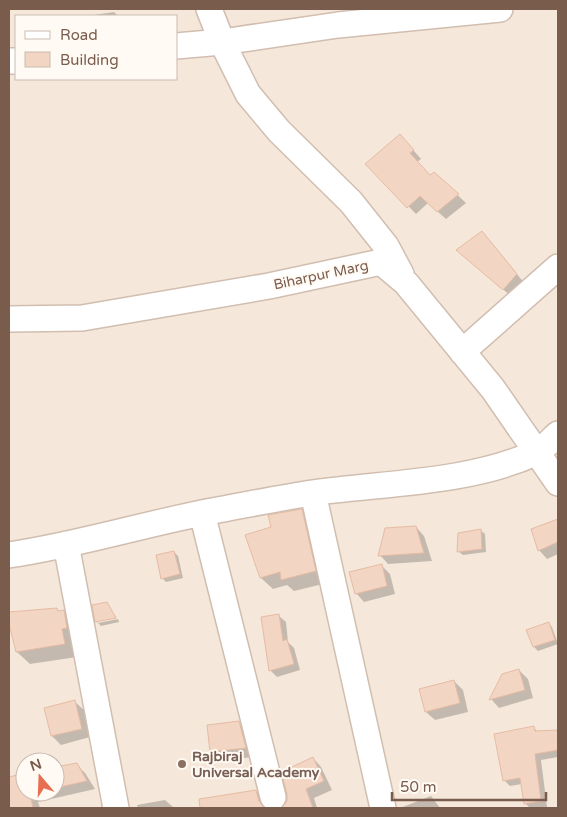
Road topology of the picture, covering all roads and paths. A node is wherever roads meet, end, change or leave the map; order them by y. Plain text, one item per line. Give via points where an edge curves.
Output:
1 (209, 9) edge
2 (500, 9) edge
3 (222, 42) junction
4 (178, 46) edge
5 (558, 267) edge
6 (406, 283) junction
7 (9, 319) edge
8 (462, 352) junction
9 (558, 434) edge
10 (537, 453) junction
11 (558, 483) edge
12 (313, 493) junction
13 (202, 513) junction
14 (66, 544) junction
15 (9, 555) edge
16 (273, 797) dead end
17 (116, 808) edge
18 (384, 808) edge

1 - 3 street
2 - 3 street via 338,25
3 - 4 street
3 - 6 street via 248,94 279,131 350,202 386,246
5 - 8 street
6 - 7 street, Biharpur Marg via 381,262 269,286 82,318
6 - 8 street, Biharpur Marg
8 - 10 street, Biharpur Marg via 493,389
9 - 10 street
10 - 11 street, Biharpur Marg
10 - 12 street via 500,466 425,481
12 - 13 street
12 - 18 street
13 - 14 street
13 - 16 street
14 - 15 street
14 - 17 street

